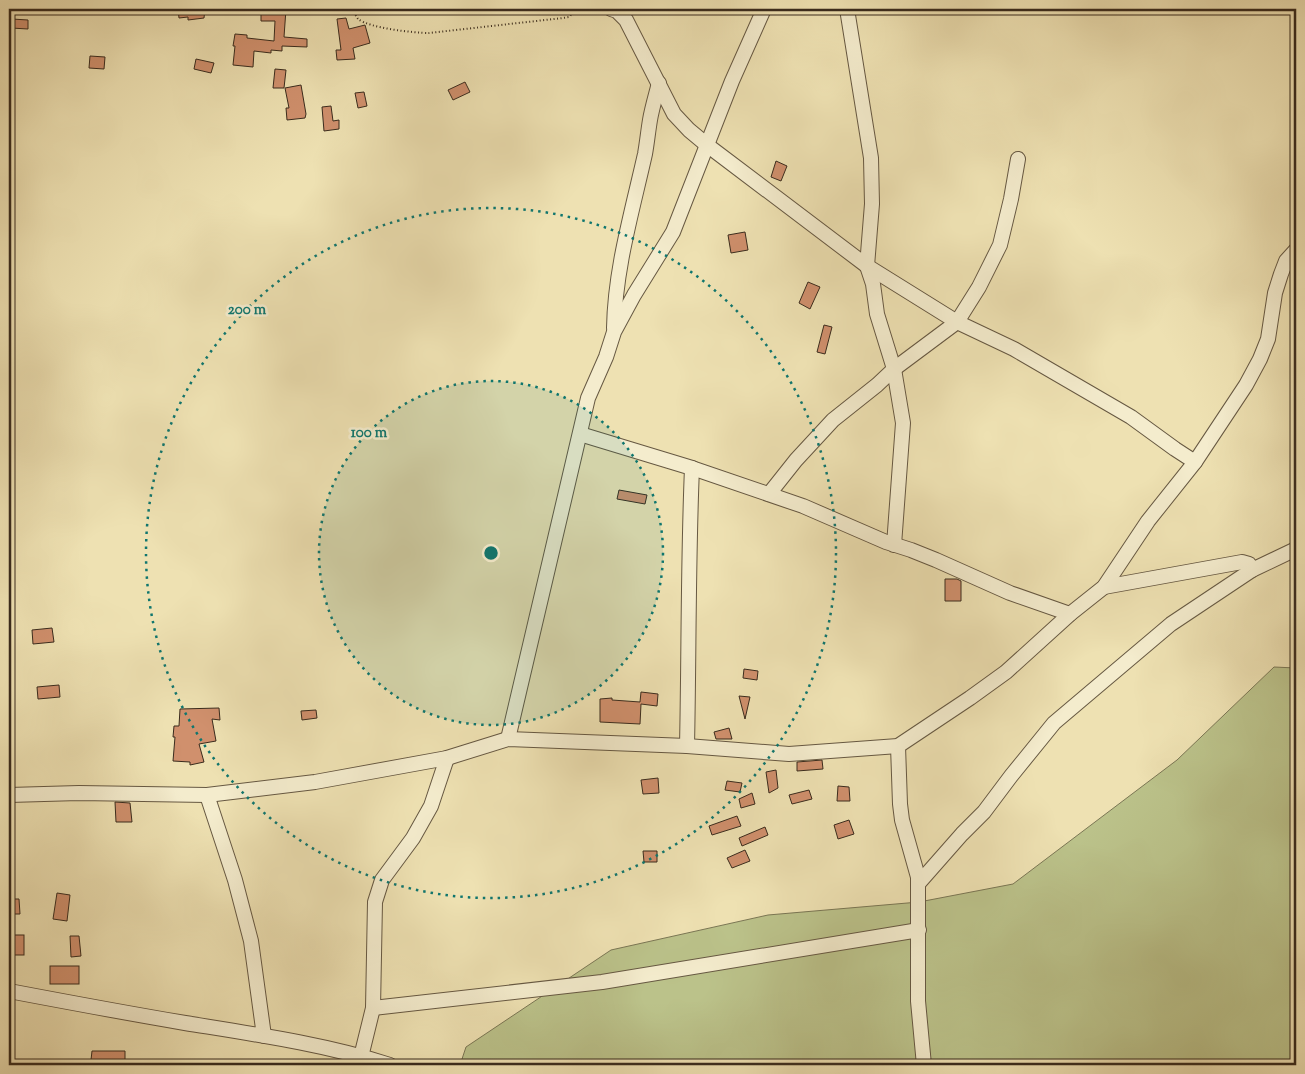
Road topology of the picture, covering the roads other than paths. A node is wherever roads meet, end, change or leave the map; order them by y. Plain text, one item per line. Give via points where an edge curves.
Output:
1 (611, 9) edge
2 (764, 9) edge
3 (847, 9) edge
4 (659, 83) junction
5 (707, 145) junction
6 (1018, 159) dead end
7 (1296, 250) edge
8 (867, 266) junction
9 (956, 322) junction
10 (614, 332) junction
11 (894, 369) junction
12 (580, 434) junction
13 (1195, 462) junction
14 (692, 468) junction
15 (770, 494) junction
16 (894, 545) junction
17 (1296, 549) edge
18 (1252, 570) junction
19 (1104, 587) junction
20 (1070, 614) junction
21 (508, 739) junction
22 (687, 746) junction
23 (898, 746) junction
24 (446, 758) junction
25 (9, 795) edge
26 (207, 795) junction
27 (918, 884) junction
28 (919, 930) junction
29 (9, 990) edge
30 (373, 1008) junction
31 (264, 1036) junction
32 (360, 1061) edge
33 (390, 1065) edge
34 (924, 1065) edge

1 - 4 street via 626,20
2 - 5 street
3 - 8 street via 872,158
4 - 5 street via 674,114
4 - 10 street via 621,263
5 - 8 street
5 - 10 street via 674,232
6 - 9 street via 1000,245 979,287
7 - 13 street via 1286,261 1281,274 1268,338 1260,359
8 - 9 street
8 - 11 street
9 - 11 street
9 - 13 street via 1014,348 1131,417
10 - 12 street via 588,398
11 - 15 street via 832,420
11 - 16 street via 904,435
12 - 14 street
12 - 21 street
13 - 19 street via 1148,521
14 - 15 street
14 - 22 street
15 - 16 street
16 - 20 street
17 - 18 street
18 - 19 street via 1249,564 1242,562
18 - 27 street via 1171,624 1054,723 984,812
19 - 20 street
20 - 23 street via 1006,672
21 - 22 street
21 - 24 street
22 - 23 street via 790,754
23 - 27 street via 902,820
24 - 26 street via 315,782
24 - 30 street via 431,806 413,838 382,880 376,902
25 - 26 street
26 - 31 street via 251,941
27 - 28 street
28 - 30 street via 602,982
28 - 34 street via 918,1000
29 - 31 street
30 - 32 street
31 - 32 street
32 - 33 street

